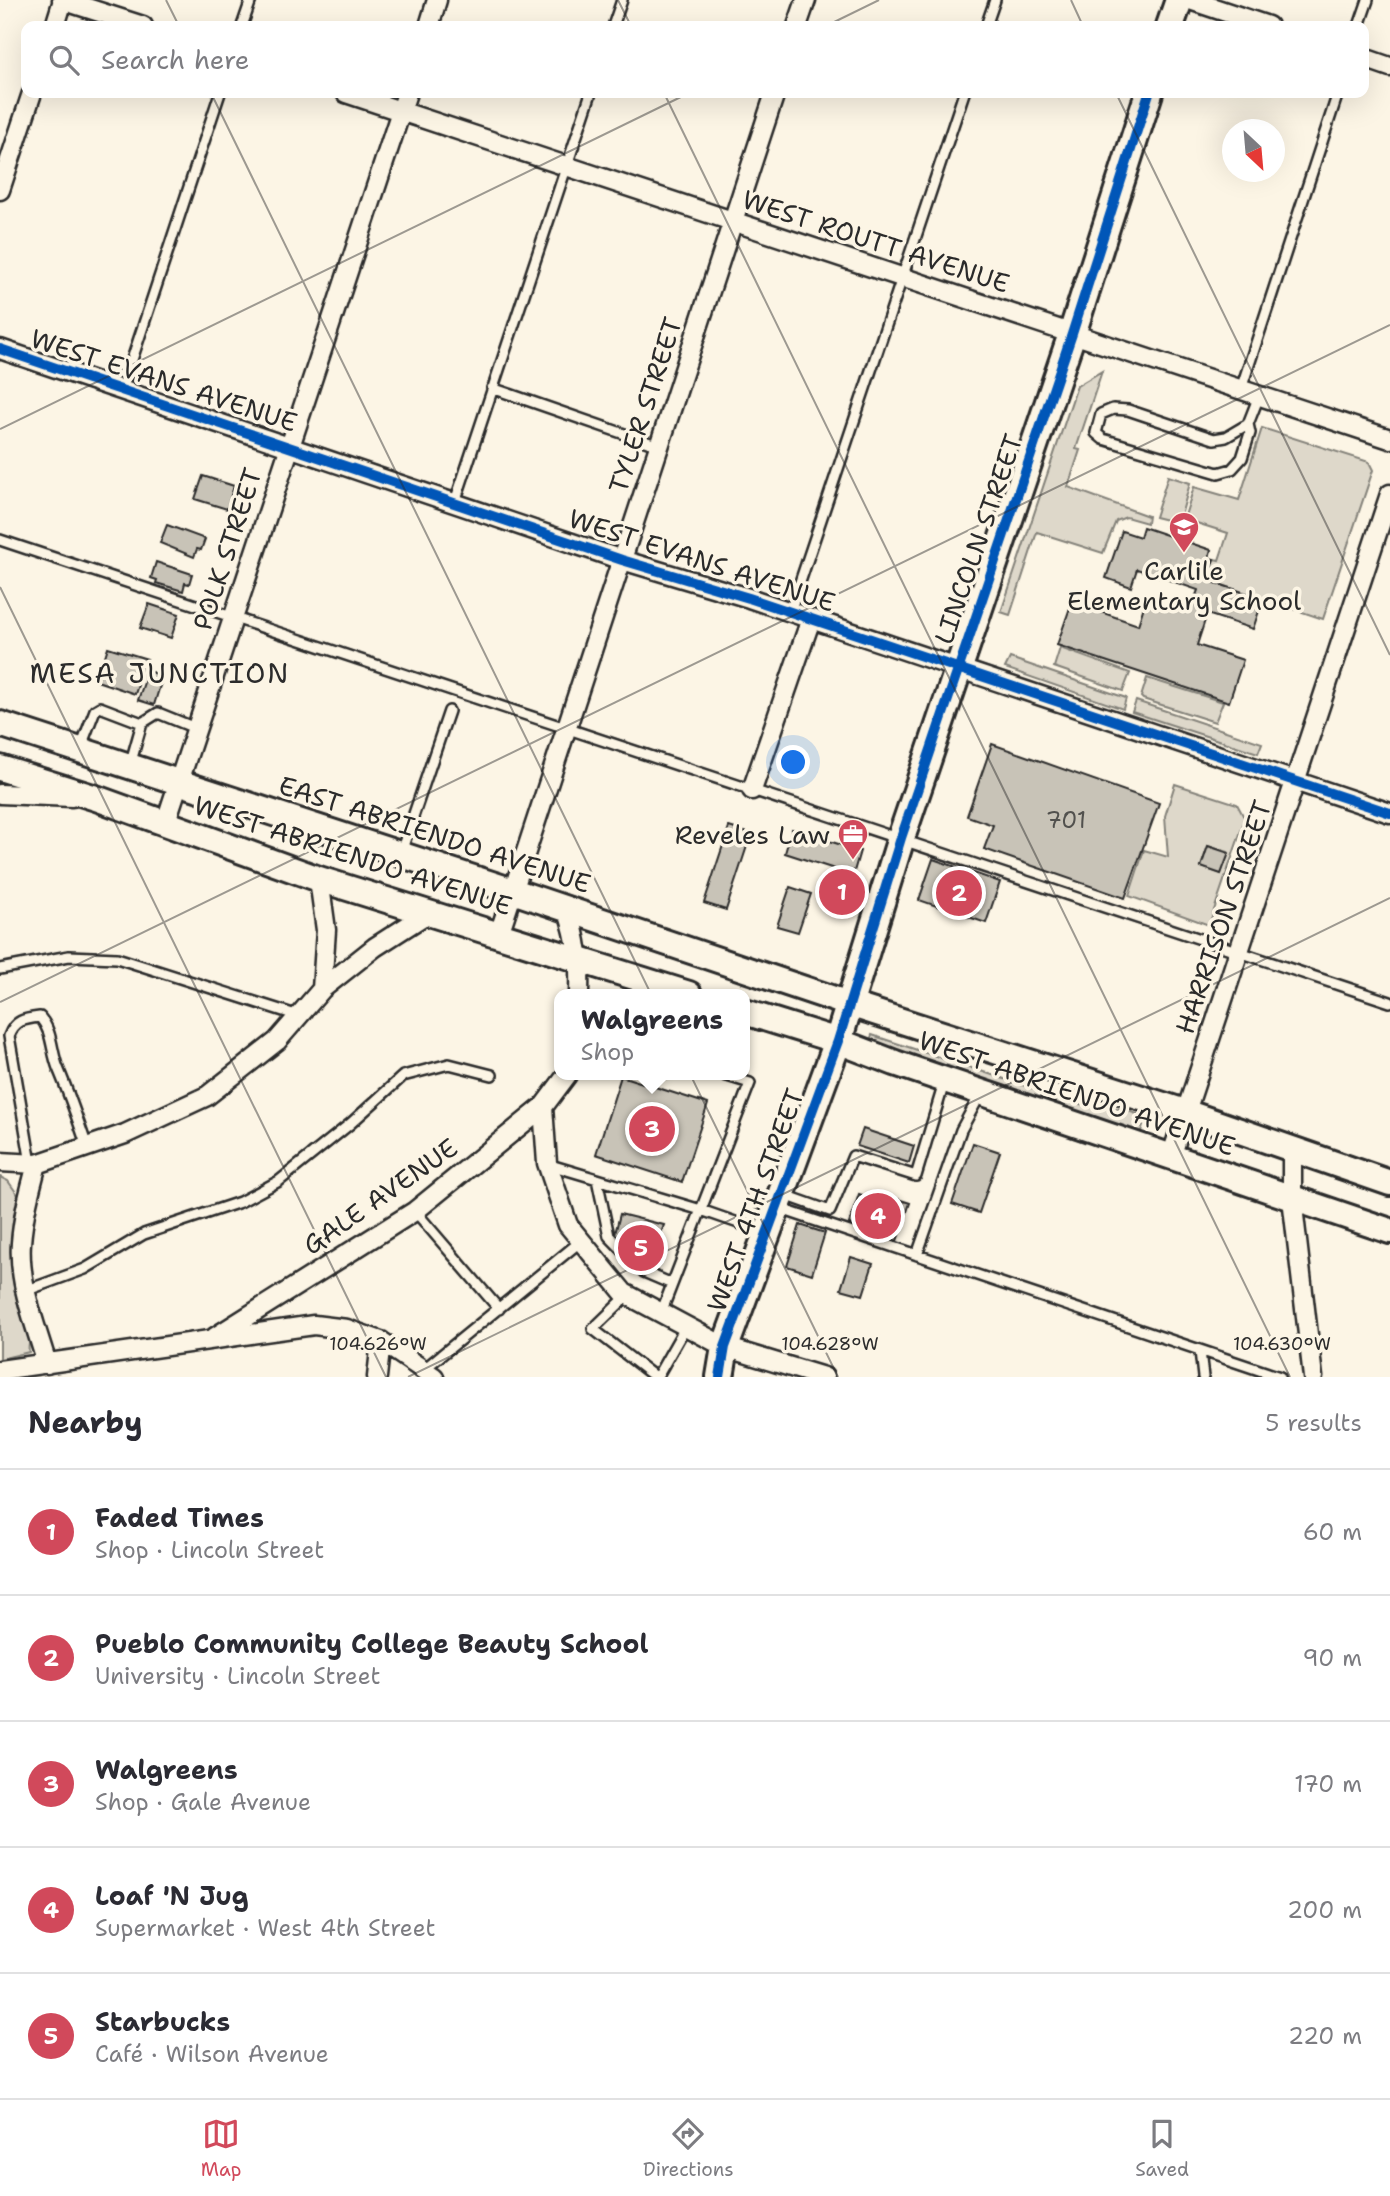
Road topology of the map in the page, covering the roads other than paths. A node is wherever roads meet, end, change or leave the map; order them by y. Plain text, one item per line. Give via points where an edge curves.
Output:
1 (63, 0) edge
2 (251, 0) edge
3 (438, 0) edge
4 (622, 0) edge
5 (806, 0) edge
6 (995, 0) edge
7 (1179, 0) edge
8 (1190, 0) edge
9 (1368, 0) edge
10 (57, 21) edge
11 (128, 21) edge
12 (244, 21) edge
13 (431, 21) edge
14 (615, 21) edge
15 (799, 21) edge
16 (988, 21) edge
17 (1172, 21) edge
18 (1253, 21) edge
19 (1361, 21) edge
20 (1369, 60) edge
21 (1390, 67) edge
22 (30, 98) edge
23 (218, 98) edge
24 (361, 98) edge
25 (405, 98) edge
26 (589, 98) edge
27 (773, 98) edge
28 (962, 98) edge
29 (1147, 98) edge
30 (1336, 98) edge
31 (401, 111) junction
32 (566, 166) junction
33 (0, 190) edge
34 (733, 221) junction
35 (903, 278) junction
36 (1072, 334) junction
37 (0, 349) edge
38 (492, 388) junction
39 (1241, 389) junction
40 (122, 390) junction
41 (1259, 396) junction
42 (1248, 424) junction
43 (1390, 439) edge
44 (289, 446) junction
45 (659, 446) junction
46 (1390, 494) edge
47 (455, 502) junction
48 (0, 540) edge
49 (622, 560) junction
50 (790, 612) junction
51 (232, 617) junction
52 (811, 619) junction
53 (959, 668) junction
54 (449, 711) dead end
55 (142, 723) junction
56 (0, 724) edge
57 (195, 728) junction
58 (567, 728) junction
59 (80, 749) junction
60 (130, 765) junction
61 (0, 768) edge
62 (178, 780) junction
63 (1296, 782) junction
64 (752, 790) junction
65 (0, 794) edge
66 (96, 798) junction
67 (1390, 813) edge
68 (165, 824) junction
69 (901, 838) junction
70 (400, 855) junction
71 (319, 879) junction
72 (513, 891) junction
73 (567, 909) junction
74 (428, 913) junction
75 (499, 934) junction
76 (1238, 951) junction
77 (580, 960) junction
78 (0, 970) edge
79 (322, 989) junction
80 (579, 989) edge
81 (673, 989) edge
82 (1390, 1002) edge
83 (849, 1004) junction
84 (750, 1014) edge
85 (299, 1016) junction
86 (838, 1041) junction
87 (492, 1075) dead end
88 (563, 1080) edge
89 (740, 1080) edge
90 (946, 1080) junction
91 (982, 1092) junction
92 (543, 1107) junction
93 (1185, 1112) junction
94 (87, 1147) junction
95 (1292, 1149) junction
96 (1171, 1157) junction
97 (0, 1162) edge
98 (547, 1163) junction
99 (34, 1164) junction
100 (597, 1179) junction
101 (1390, 1183) edge
102 (1292, 1198) junction
103 (778, 1200) junction
104 (701, 1210) junction
105 (415, 1211) junction
106 (1390, 1231) edge
107 (766, 1233) junction
108 (582, 1241) junction
109 (917, 1255) junction
110 (672, 1284) junction
111 (25, 1291) junction
112 (628, 1295) junction
113 (499, 1309) junction
114 (661, 1313) junction
115 (687, 1326) junction
116 (208, 1341) junction
117 (381, 1341) junction
118 (725, 1347) junction
119 (1200, 1352) junction
120 (47, 1364) junction
121 (0, 1370) edge
122 (780, 1371) edge
123 (428, 1373) edge
124 (377, 1377) edge
125 (656, 1377) edge
126 (720, 1377) edge
127 (824, 1377) edge
128 (1203, 1377) edge
129 (1280, 1377) edge
130 (1313, 1377) edge

1 - 10 street
1 - 11 street
2 - 12 lane
3 - 13 street
4 - 14 lane
5 - 15 street
6 - 16 lane
7 - 17 main road
8 - 18 street
9 - 19 lane
20 - 21 street
22 - 33 street
23 - 40 lane
24 - 31 street, WEST ROUTT AVENUE
25 - 31 street, POLK STREET
26 - 32 lane
27 - 34 street, TYLER STREET
28 - 35 lane
29 - 36 main road, LINCOLN STREET
30 - 39 lane
31 - 32 street, WEST ROUTT AVENUE
31 - 44 street, POLK STREET
32 - 34 street, WEST ROUTT AVENUE
32 - 38 lane
34 - 35 street, WEST ROUTT AVENUE
34 - 45 street, TYLER STREET
35 - 36 street, WEST ROUTT AVENUE
35 - 50 lane
36 - 39 street, WEST ROUTT AVENUE
36 - 53 main road, LINCOLN STREET
37 - 40 street, WEST EVANS AVENUE
38 - 45 lane
38 - 47 lane
39 - 41 street, WEST ROUTT AVENUE
40 - 44 street, WEST EVANS AVENUE
41 - 42 lane
41 - 43 street, WEST ROUTT AVENUE
42 - 42 lane via 1214,439 1113,409 1101,414 1096,433 1217,473 1232,469 1242,458 1250,433
44 - 47 street, WEST EVANS AVENUE
44 - 51 street, POLK STREET
45 - 49 street, TYLER STREET
46 - 63 street, HARRISON STREET
47 - 49 street, WEST EVANS AVENUE
48 - 51 lane
49 - 50 street, WEST EVANS AVENUE
49 - 58 street, TYLER STREET
50 - 52 street, WEST EVANS AVENUE
51 - 57 street, POLK STREET
51 - 58 lane
52 - 53 street, WEST EVANS AVENUE
52 - 64 street
53 - 63 street, WEST EVANS AVENUE
53 - 69 main road, LINCOLN STREET
54 - 70 lane
55 - 57 lane via 158,713
55 - 59 lane via 100,707 94,710
55 - 60 lane
56 - 59 main road, EAST ABRIENDO AVENUE
57 - 62 street, POLK STREET
58 - 64 lane
58 - 72 street, TYLER STREET
59 - 60 main road, EAST ABRIENDO AVENUE
60 - 62 main road, EAST ABRIENDO AVENUE
61 - 66 main road, WEST ABRIENDO AVENUE
62 - 68 street, POLK STREET
62 - 70 main road, EAST ABRIENDO AVENUE
63 - 67 street, WEST EVANS AVENUE
63 - 76 street, HARRISON STREET
64 - 69 lane
65 - 66 street
66 - 68 main road, WEST ABRIENDO AVENUE
68 - 71 main road, WEST ABRIENDO AVENUE
69 - 76 lane
69 - 83 main road, LINCOLN STREET
70 - 72 main road, EAST ABRIENDO AVENUE
71 - 74 main road, WEST ABRIENDO AVENUE
71 - 79 street via 326,929
72 - 73 main road, EAST ABRIENDO AVENUE
72 - 75 street, TYLER STREET
73 - 77 street
73 - 83 main road, EAST ABRIENDO AVENUE
74 - 75 main road, WEST ABRIENDO AVENUE
74 - 79 street
75 - 77 main road, WEST ABRIENDO AVENUE
76 - 82 lane
76 - 93 street, HARRISON STREET
77 - 80 street
77 - 81 main road, WEST ABRIENDO AVENUE
78 - 85 lane via 69,956 117,958
79 - 85 street
83 - 86 main road, LINCOLN STREET
83 - 93 main road, WEST ABRIENDO AVENUE
84 - 86 main road, WEST ABRIENDO AVENUE
85 - 94 street via 277,1041 207,1096
86 - 90 main road, WEST ABRIENDO AVENUE
86 - 103 main road, WEST 4TH STREET
87 - 111 lane via 449,1064 403,1076 279,1181 240,1202 144,1234 85,1269
88 - 92 street, GALE AVENUE
89 - 104 lane via 750,1083
90 - 91 main road, WEST ABRIENDO AVENUE
90 - 103 lane via 916,1176 853,1156 830,1210
91 - 96 main road, WEST ABRIENDO AVENUE
91 - 109 lane via 961,1130
92 - 98 street
92 - 105 street, GALE AVENUE
93 - 95 main road, WEST ABRIENDO AVENUE
93 - 96 street, HARRISON STREET
94 - 99 street
94 - 99 lane via 47,1026 40,1017 20,1020 9,1037
95 - 101 main road, WEST ABRIENDO AVENUE
95 - 102 street
96 - 102 main road, WEST ABRIENDO AVENUE
97 - 99 street
98 - 100 lane
98 - 108 street via 568,1225
99 - 111 street via 20,1245
100 - 104 lane
100 - 110 lane via 609,1236 644,1272
102 - 106 main road, WEST ABRIENDO AVENUE
102 - 130 street
103 - 107 main road, WEST 4TH STREET
103 - 109 lane
104 - 107 lane
104 - 110 lane
105 - 113 lane
105 - 116 street, GALE AVENUE
107 - 118 main road, WEST 4TH STREET
108 - 112 street
108 - 113 lane
109 - 119 lane
110 - 114 lane
111 - 120 street
112 - 114 street
112 - 125 lane via 593,1329
113 - 123 lane
114 - 115 street
115 - 118 street
115 - 125 lane
116 - 117 street via 314,1325 347,1329
116 - 120 street
117 - 123 street
117 - 124 street
118 - 122 street
118 - 126 main road, WEST 4TH STREET
119 - 128 lane
119 - 129 lane
120 - 121 street
122 - 127 street

